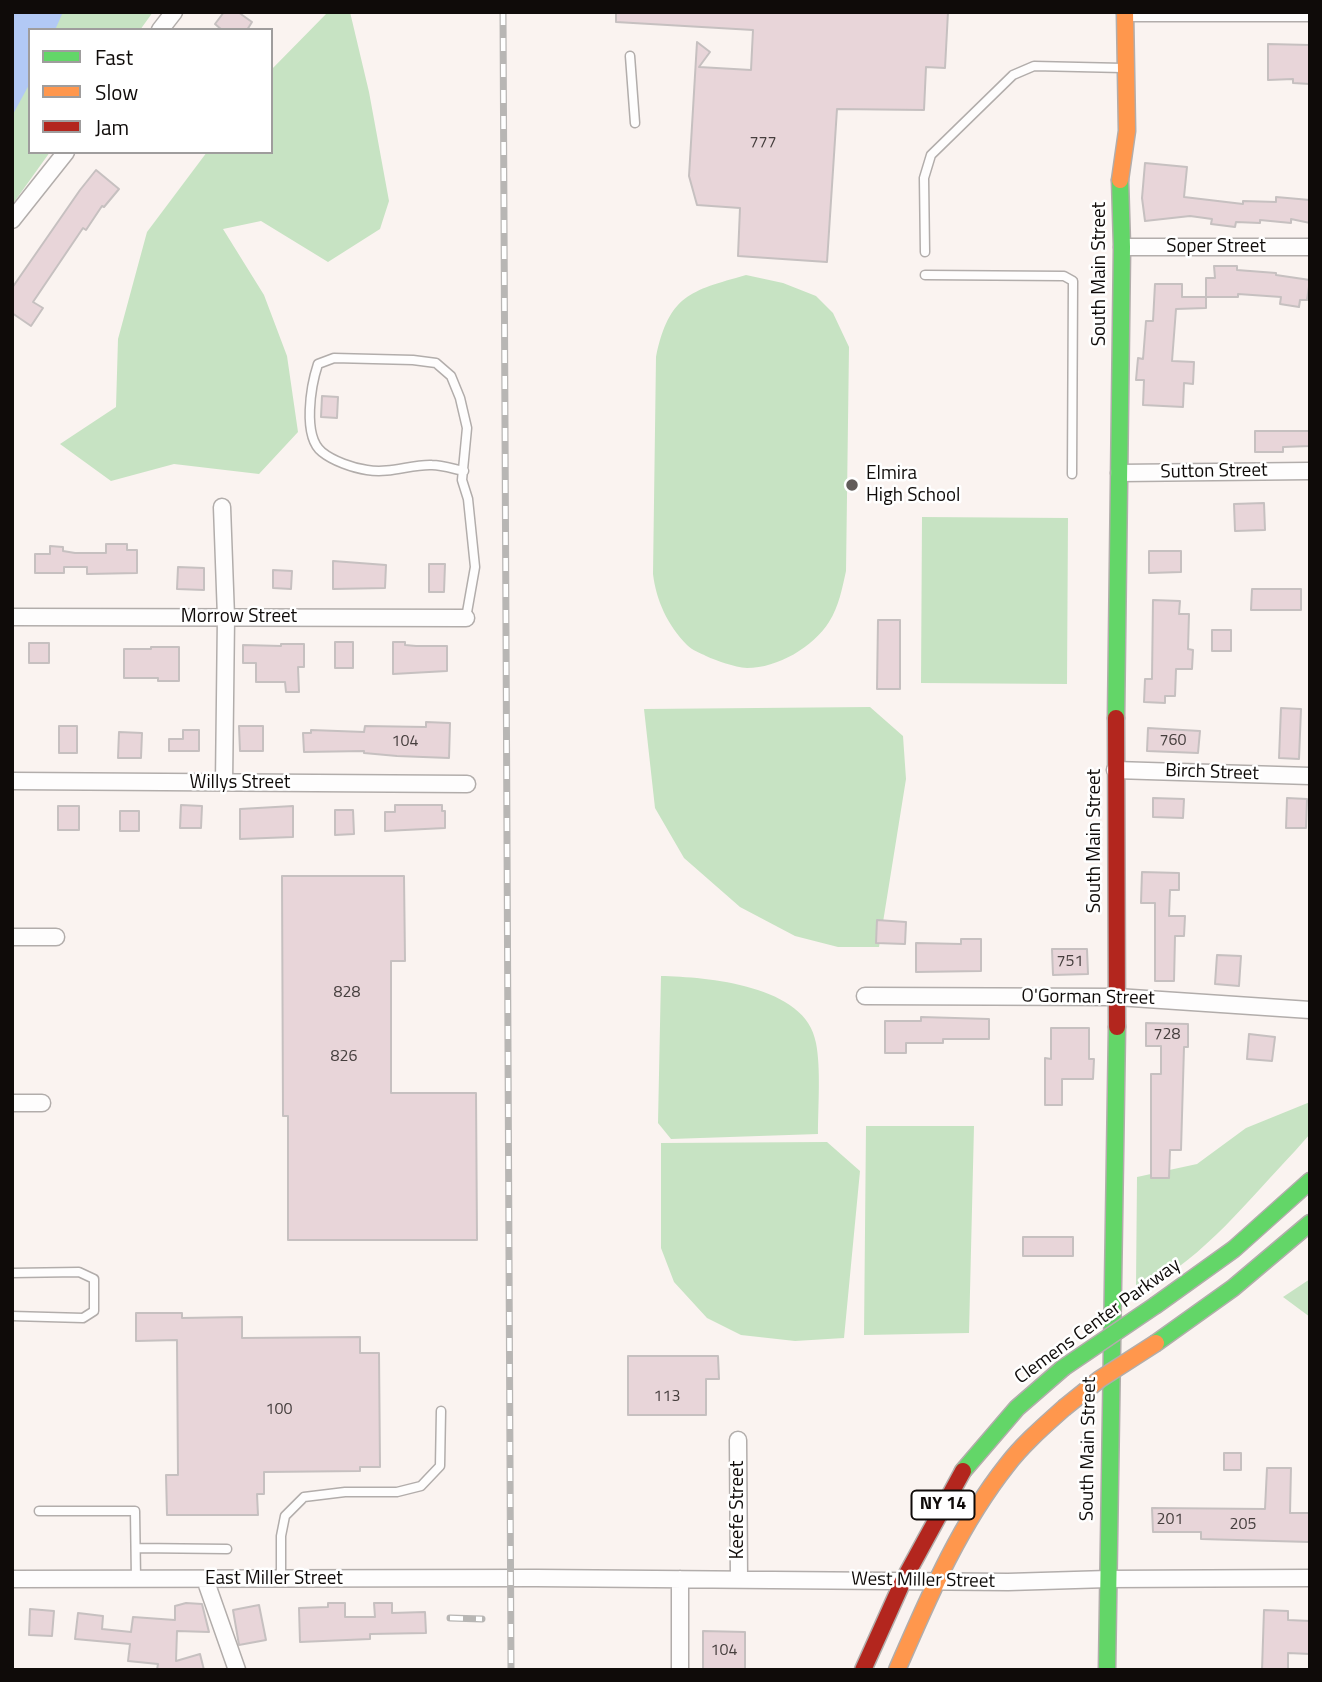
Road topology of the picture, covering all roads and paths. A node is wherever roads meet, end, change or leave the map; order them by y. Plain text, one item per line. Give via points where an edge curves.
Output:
1 (174, 12) edge
2 (1125, 13) edge
3 (1310, 13) edge
4 (162, 28) edge
5 (630, 56) dead end
6 (1126, 68) junction
7 (635, 124) dead end
8 (64, 154) edge
9 (12, 220) edge
10 (1122, 247) junction
11 (1310, 247) edge
12 (925, 251) dead end
13 (925, 275) dead end
14 (464, 471) junction
15 (1310, 471) edge
16 (1119, 473) junction
17 (1072, 474) dead end
18 (222, 508) dead end
19 (12, 617) edge
20 (226, 617) junction
21 (466, 618) joint
22 (1115, 770) junction
23 (1310, 776) edge
24 (12, 781) edge
25 (224, 783) junction
26 (467, 784) dead end
27 (12, 937) edge
28 (56, 937) dead end
29 (865, 996) dead end
30 (1116, 997) junction
31 (1310, 1010) edge
32 (12, 1103) edge
33 (42, 1103) dead end
34 (1310, 1181) edge
35 (1310, 1223) edge
36 (12, 1273) edge
37 (12, 1316) edge
38 (441, 1411) dead end
39 (738, 1440) dead end
40 (39, 1511) dead end
41 (135, 1548) junction
42 (227, 1549) dead end
43 (536, 1578) joint
44 (1310, 1578) edge
45 (12, 1579) edge
46 (136, 1579) junction
47 (205, 1579) junction
48 (281, 1579) junction
49 (680, 1579) junction
50 (739, 1579) junction
51 (1108, 1579) junction
52 (903, 1581) junction
53 (936, 1581) junction
54 (237, 1670) edge
55 (680, 1670) edge
56 (863, 1670) edge
57 (897, 1670) edge
58 (1107, 1670) edge

1 - 4 street
2 - 3 street
2 - 6 street, South Main Street
5 - 7 lane
6 - 10 street, South Main Street via 1127,131 1120,170
6 - 12 lane via 1034,66 1013,75 932,155 924,178
8 - 9 street
10 - 11 street, Soper Street
10 - 16 street, South Main Street
13 - 17 lane via 1064,275 1073,281
14 - 14 lane via 432,465 400,471 367,470 320,450 309,424 318,363 334,358 436,363 451,376 460,398 467,428
14 - 21 lane via 475,567
15 - 16 street, Sutton Street
16 - 22 street, South Main Street
18 - 20 street
19 - 20 street, Morrow Street
20 - 21 street, Morrow Street
20 - 25 street
22 - 23 street, Birch Street
22 - 30 street, South Main Street
24 - 25 street, Willys Street
25 - 26 street, Willys Street
27 - 28 street
29 - 30 street, O'Gorman Street
30 - 31 street, O'Gorman Street
30 - 51 street, South Main Street
32 - 33 street
34 - 52 street, Clemens Center Parkway / NY 14, bridge via 1234,1249 1063,1368 1017,1408 981,1447 949,1494
35 - 53 street, NY 14, bridge via 1233,1288 1100,1379 1018,1452 992,1484
36 - 37 lane via 79,1272 94,1279 94,1311 83,1318
38 - 48 lane via 440,1466 421,1486 397,1492 304,1497 285,1516
39 - 50 street, Keefe Street
40 - 41 lane via 135,1511
41 - 42 lane
41 - 46 lane
43 - 48 street, East Miller Street
43 - 49 street, West Miller Street
44 - 51 street, West Miller Street
45 - 46 street, East Miller Street
46 - 47 street, East Miller Street
47 - 48 street, East Miller Street
47 - 54 street
49 - 50 street, West Miller Street
49 - 55 street
50 - 52 street, West Miller Street
51 - 53 street, West Miller Street
51 - 58 street, South Main Street
52 - 53 street, West Miller Street
52 - 56 street, Clemens Center Parkway / NY 14
53 - 57 street, NY 14

